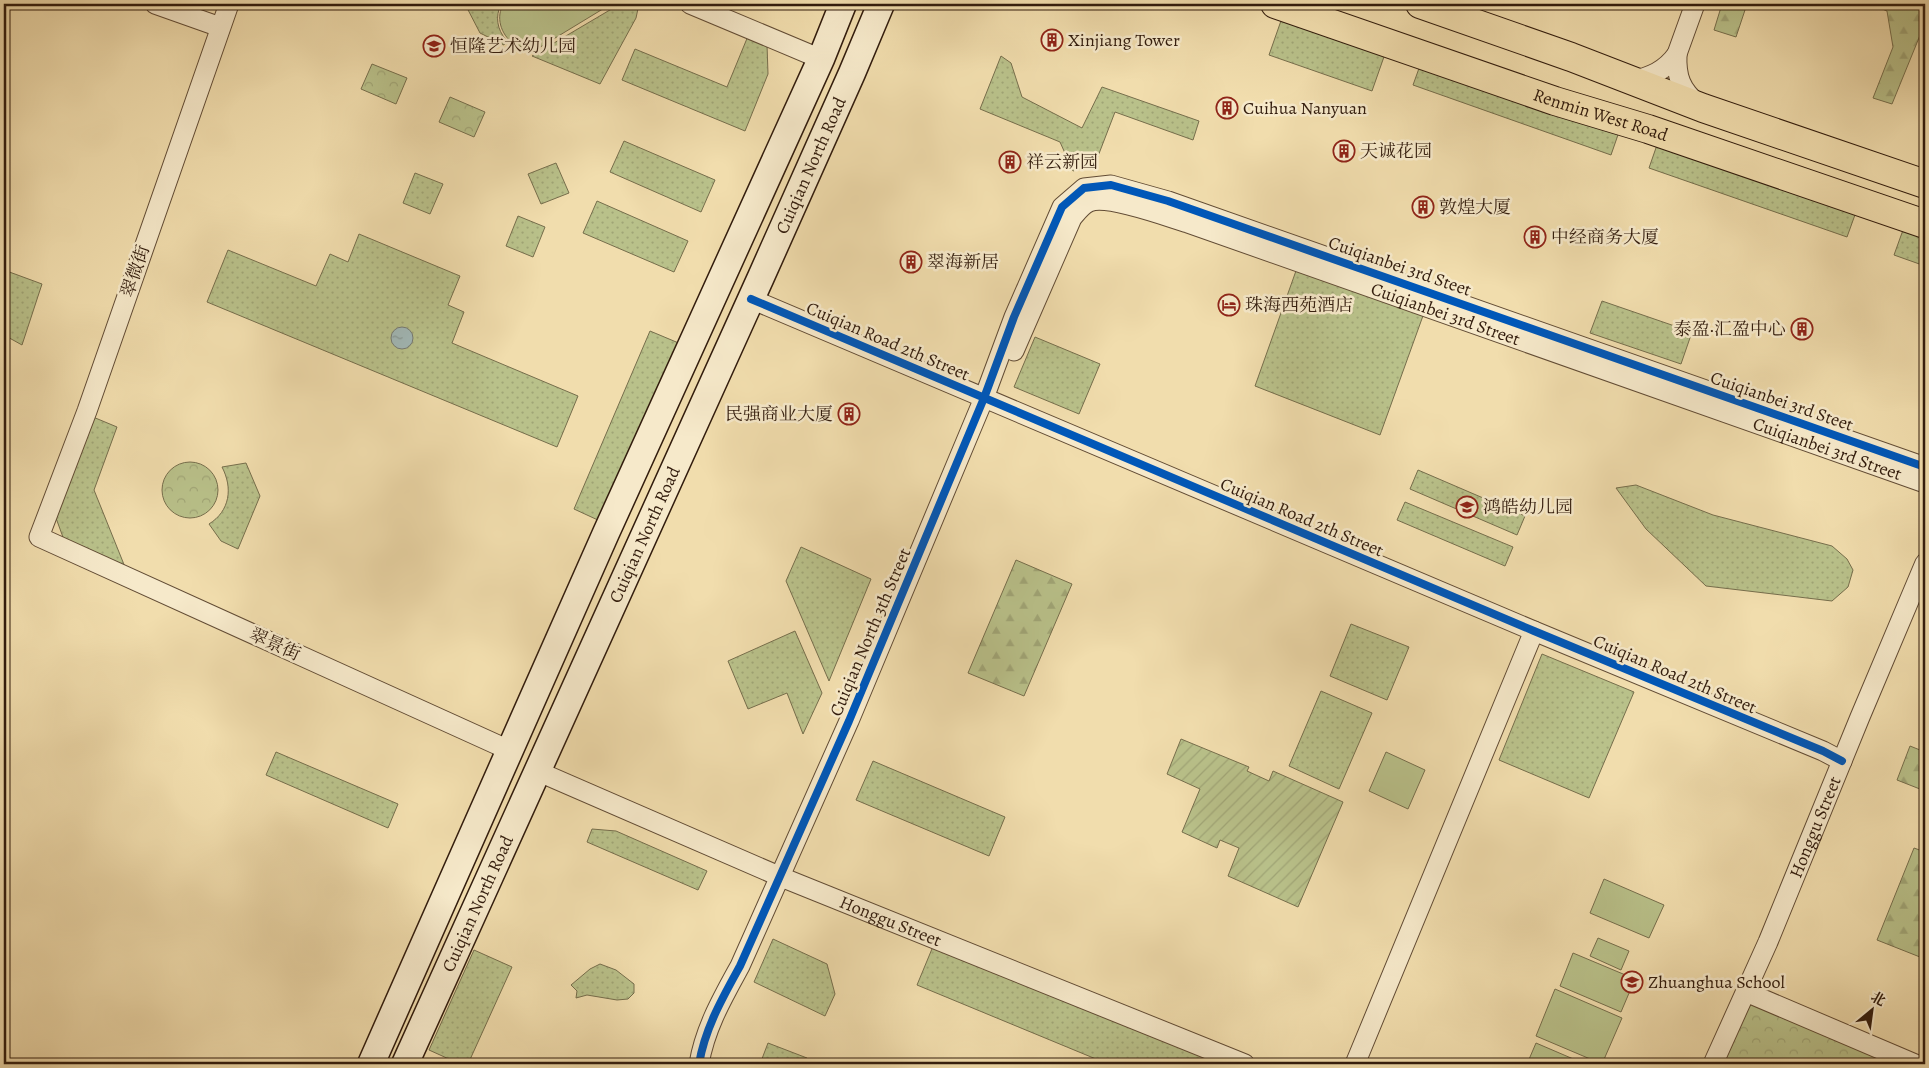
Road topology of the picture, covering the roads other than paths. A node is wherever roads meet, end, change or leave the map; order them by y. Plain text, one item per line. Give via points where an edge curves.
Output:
1 (155, 4) edge
2 (229, 4) edge
3 (690, 4) edge
4 (843, 4) edge
5 (881, 4) edge
6 (1275, 4) edge
7 (1420, 4) edge
8 (1695, 4) edge
9 (220, 27) junction
10 (1677, 54) junction
11 (821, 59) junction
12 (1631, 81) junction
13 (1703, 108) junction
14 (1925, 184) edge
15 (1925, 224) edge
16 (751, 299) junction
17 (984, 398) junction
18 (1925, 467) edge
19 (1925, 483) edge
20 (39, 537) joint
21 (1925, 563) edge
22 (1534, 631) junction
23 (511, 751) junction
24 (1842, 762) junction
25 (537, 771) junction
26 (781, 877) junction
27 (1746, 992) junction
28 (371, 1064) edge
29 (405, 1064) edge
30 (699, 1064) edge
31 (1245, 1064) edge
32 (1355, 1064) edge
33 (1713, 1064) edge
34 (1916, 1064) edge

1 - 9 street
2 - 9 street, 翠微街
3 - 11 street
4 - 11 main road, Cuiqian North Road
5 - 16 main road, Cuiqian North Road
6 - 15 main road, Renmin West Road
7 - 12 main road
8 - 10 street
9 - 20 street, 翠微街 via 90,403
10 - 12 street via 1661,70
10 - 13 street via 1676,65 1682,85 1687,95
11 - 23 main road, Cuiqian North Road
12 - 13 main road
13 - 14 main road
16 - 17 street, Cuiqian Road 2th Street
16 - 25 main road, Cuiqian North Road
17 - 18 street, Cuiqianbei 3rd Steet via 1014,317 1062,207 1084,188 1111,185 1168,201
17 - 19 street, Cuiqianbei 3rd Street via 1004,372 1072,218 1090,201 1105,200 1188,223
17 - 22 street, Cuiqian Road 2th Street
17 - 26 street, Cuiqian North 3th Street
20 - 23 street, 翠景街
21 - 24 street, Honggu Street
22 - 24 street, Cuiqian Road 2th Street via 1823,751
22 - 32 street
23 - 28 main road, Cuiqian North Road
24 - 27 street, Honggu Street
25 - 26 street, Honggu Street
25 - 29 main road, Cuiqian North Road
26 - 30 street, Cuiqian North 3th Street via 720,1002 703,1043
26 - 31 street, Honggu Street
27 - 33 street, Honggu Street
27 - 34 street

